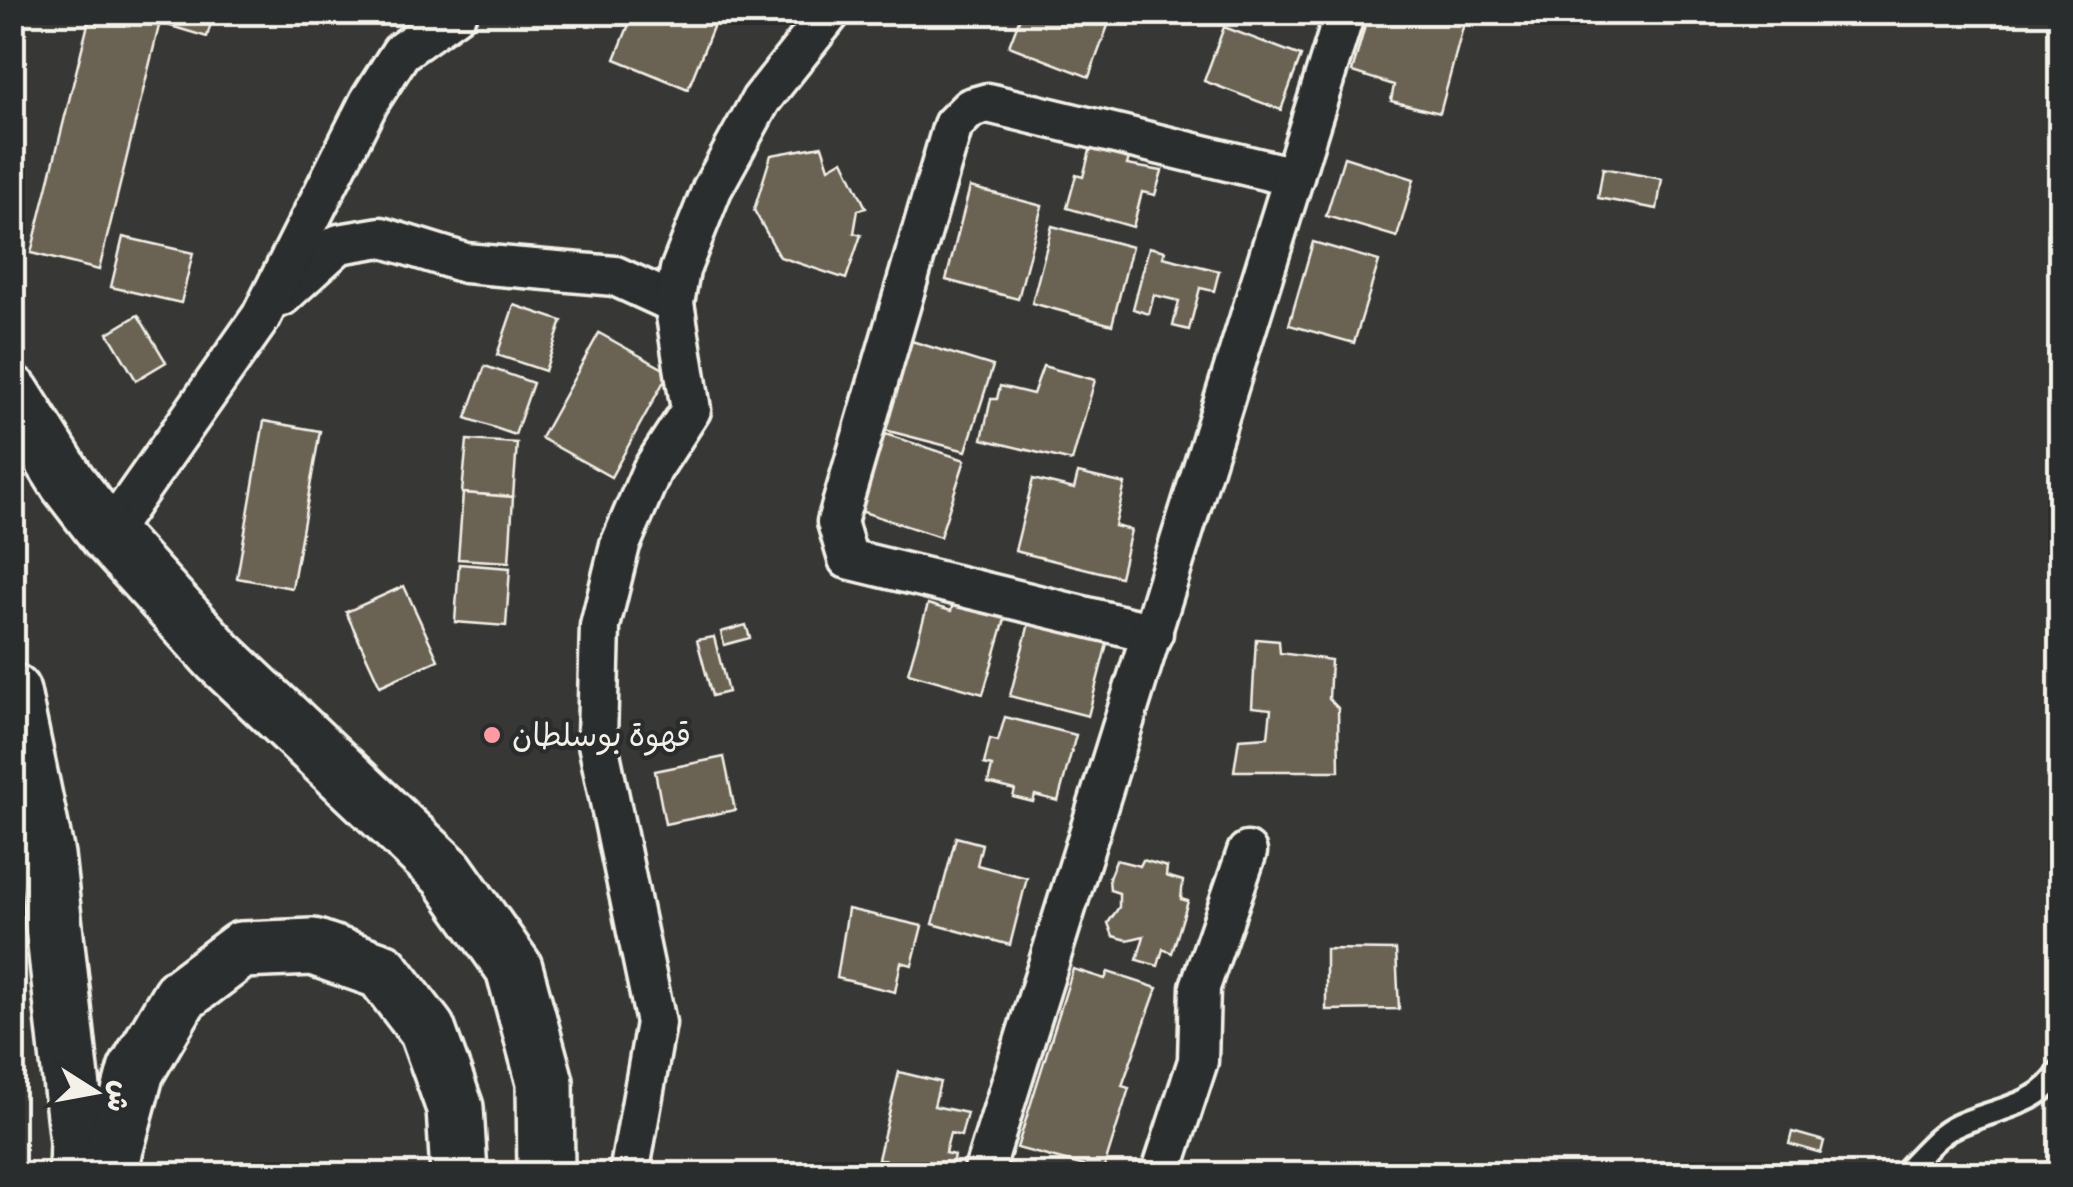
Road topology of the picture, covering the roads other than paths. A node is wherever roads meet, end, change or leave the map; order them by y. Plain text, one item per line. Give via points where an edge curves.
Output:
1 (457, 12) edge
2 (1344, 12) edge
3 (829, 14) edge
4 (1294, 177) junction
5 (674, 303) junction
6 (261, 318) junction
7 (12, 394) edge
8 (108, 535) junction
9 (1153, 633) junction
10 (12, 692) edge
11 (1248, 852) dead end
12 (2060, 1071) edge
13 (78, 1174) edge
14 (108, 1174) edge
15 (459, 1174) edge
16 (546, 1174) edge
17 (628, 1174) edge
18 (983, 1174) edge
19 (1161, 1174) edge
20 (1902, 1174) edge

1 - 6 street via 401,52 368,102
2 - 4 street
3 - 5 street via 761,100 712,189
4 - 9 street
4 - 9 street via 988,103 970,108 954,125 837,522 840,544 848,559
5 - 6 street via 615,276 464,264 382,238 340,244
5 - 17 street via 691,410 652,470 620,545 600,626 597,739 656,1023
6 - 8 street
7 - 8 highway
8 - 16 highway via 220,657 448,873 514,968 545,1082
9 - 18 street
10 - 13 highway via 46,855
11 - 19 street via 1200,986 1198,1060
12 - 20 lane via 2055,1082 2023,1102 1952,1128
14 - 15 highway via 136,1071 180,996 241,950 313,947 382,971 427,1030 454,1108

